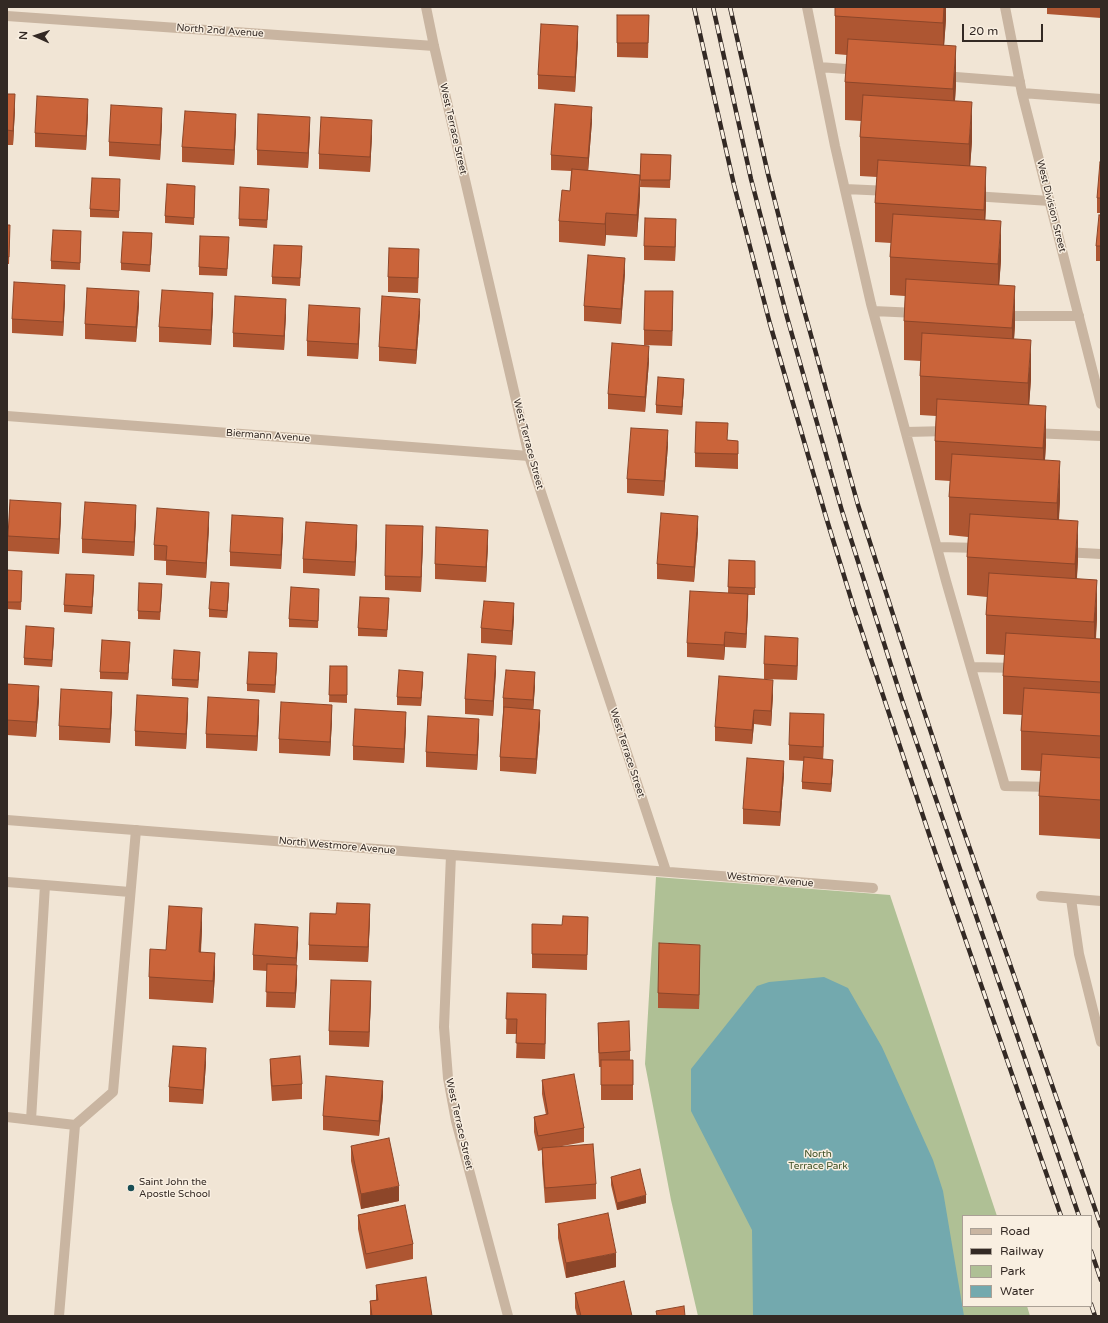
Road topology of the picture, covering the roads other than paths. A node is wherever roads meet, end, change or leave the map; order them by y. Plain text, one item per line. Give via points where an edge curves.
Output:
1 (426, 7) edge
2 (807, 7) edge
3 (1005, 7) edge
4 (7, 16) edge
5 (434, 46) junction
6 (819, 67) junction
7 (866, 71) edge
8 (935, 76) edge
9 (1020, 82) junction
10 (1022, 93) junction
11 (1101, 99) edge
12 (845, 189) junction
13 (899, 192) edge
14 (960, 195) edge
15 (1050, 201) junction
16 (873, 311) junction
17 (927, 313) edge
18 (988, 315) edge
19 (1079, 316) junction
20 (1101, 404) edge
21 (7, 416) edge
22 (958, 431) edge
23 (906, 432) junction
24 (1024, 433) edge
25 (1101, 436) edge
26 (529, 456) junction
27 (936, 546) junction
28 (991, 549) edge
29 (1054, 552) edge
30 (1101, 554) edge
31 (971, 667) junction
32 (1026, 669) edge
33 (1061, 787) edge
34 (7, 820) edge
35 (136, 830) junction
36 (452, 855) junction
37 (666, 871) junction
38 (7, 882) edge
39 (45, 885) junction
40 (873, 888) dead end
41 (130, 892) junction
42 (1041, 896) dead end
43 (1071, 899) junction
44 (1101, 901) edge
45 (1101, 1042) edge
46 (7, 1117) edge
47 (31, 1120) junction
48 (75, 1125) junction
49 (59, 1316) edge
50 (508, 1316) edge

1 - 5 street, West Terrace Street
2 - 6 street
3 - 9 street, West Division Street
4 - 5 street, North 2nd Avenue
5 - 26 street, West Terrace Street
6 - 7 street
6 - 12 street
8 - 9 street
9 - 10 street, West Division Street
10 - 11 street
10 - 15 street, West Division Street
12 - 13 street
12 - 16 street
14 - 15 street
15 - 19 street, West Division Street
16 - 17 street
16 - 23 street
18 - 19 street
19 - 20 street, West Division Street
21 - 26 street, Biermann Avenue
22 - 23 street
23 - 27 street
24 - 25 street
26 - 37 street, West Terrace Street
27 - 28 street
27 - 31 street
29 - 30 street
31 - 32 street
31 - 33 street via 1005,786
34 - 35 street, North Westmore Avenue
35 - 36 street, North Westmore Avenue
35 - 41 street
36 - 37 street, North Westmore Avenue
36 - 50 street, West Terrace Street via 444,1027 448,1078 456,1121
37 - 40 street, Westmore Avenue
38 - 39 street
39 - 41 street
39 - 47 street
41 - 48 street via 113,1092
42 - 43 street
43 - 44 street
43 - 45 street via 1079,954
46 - 47 street
47 - 48 street
48 - 49 street

